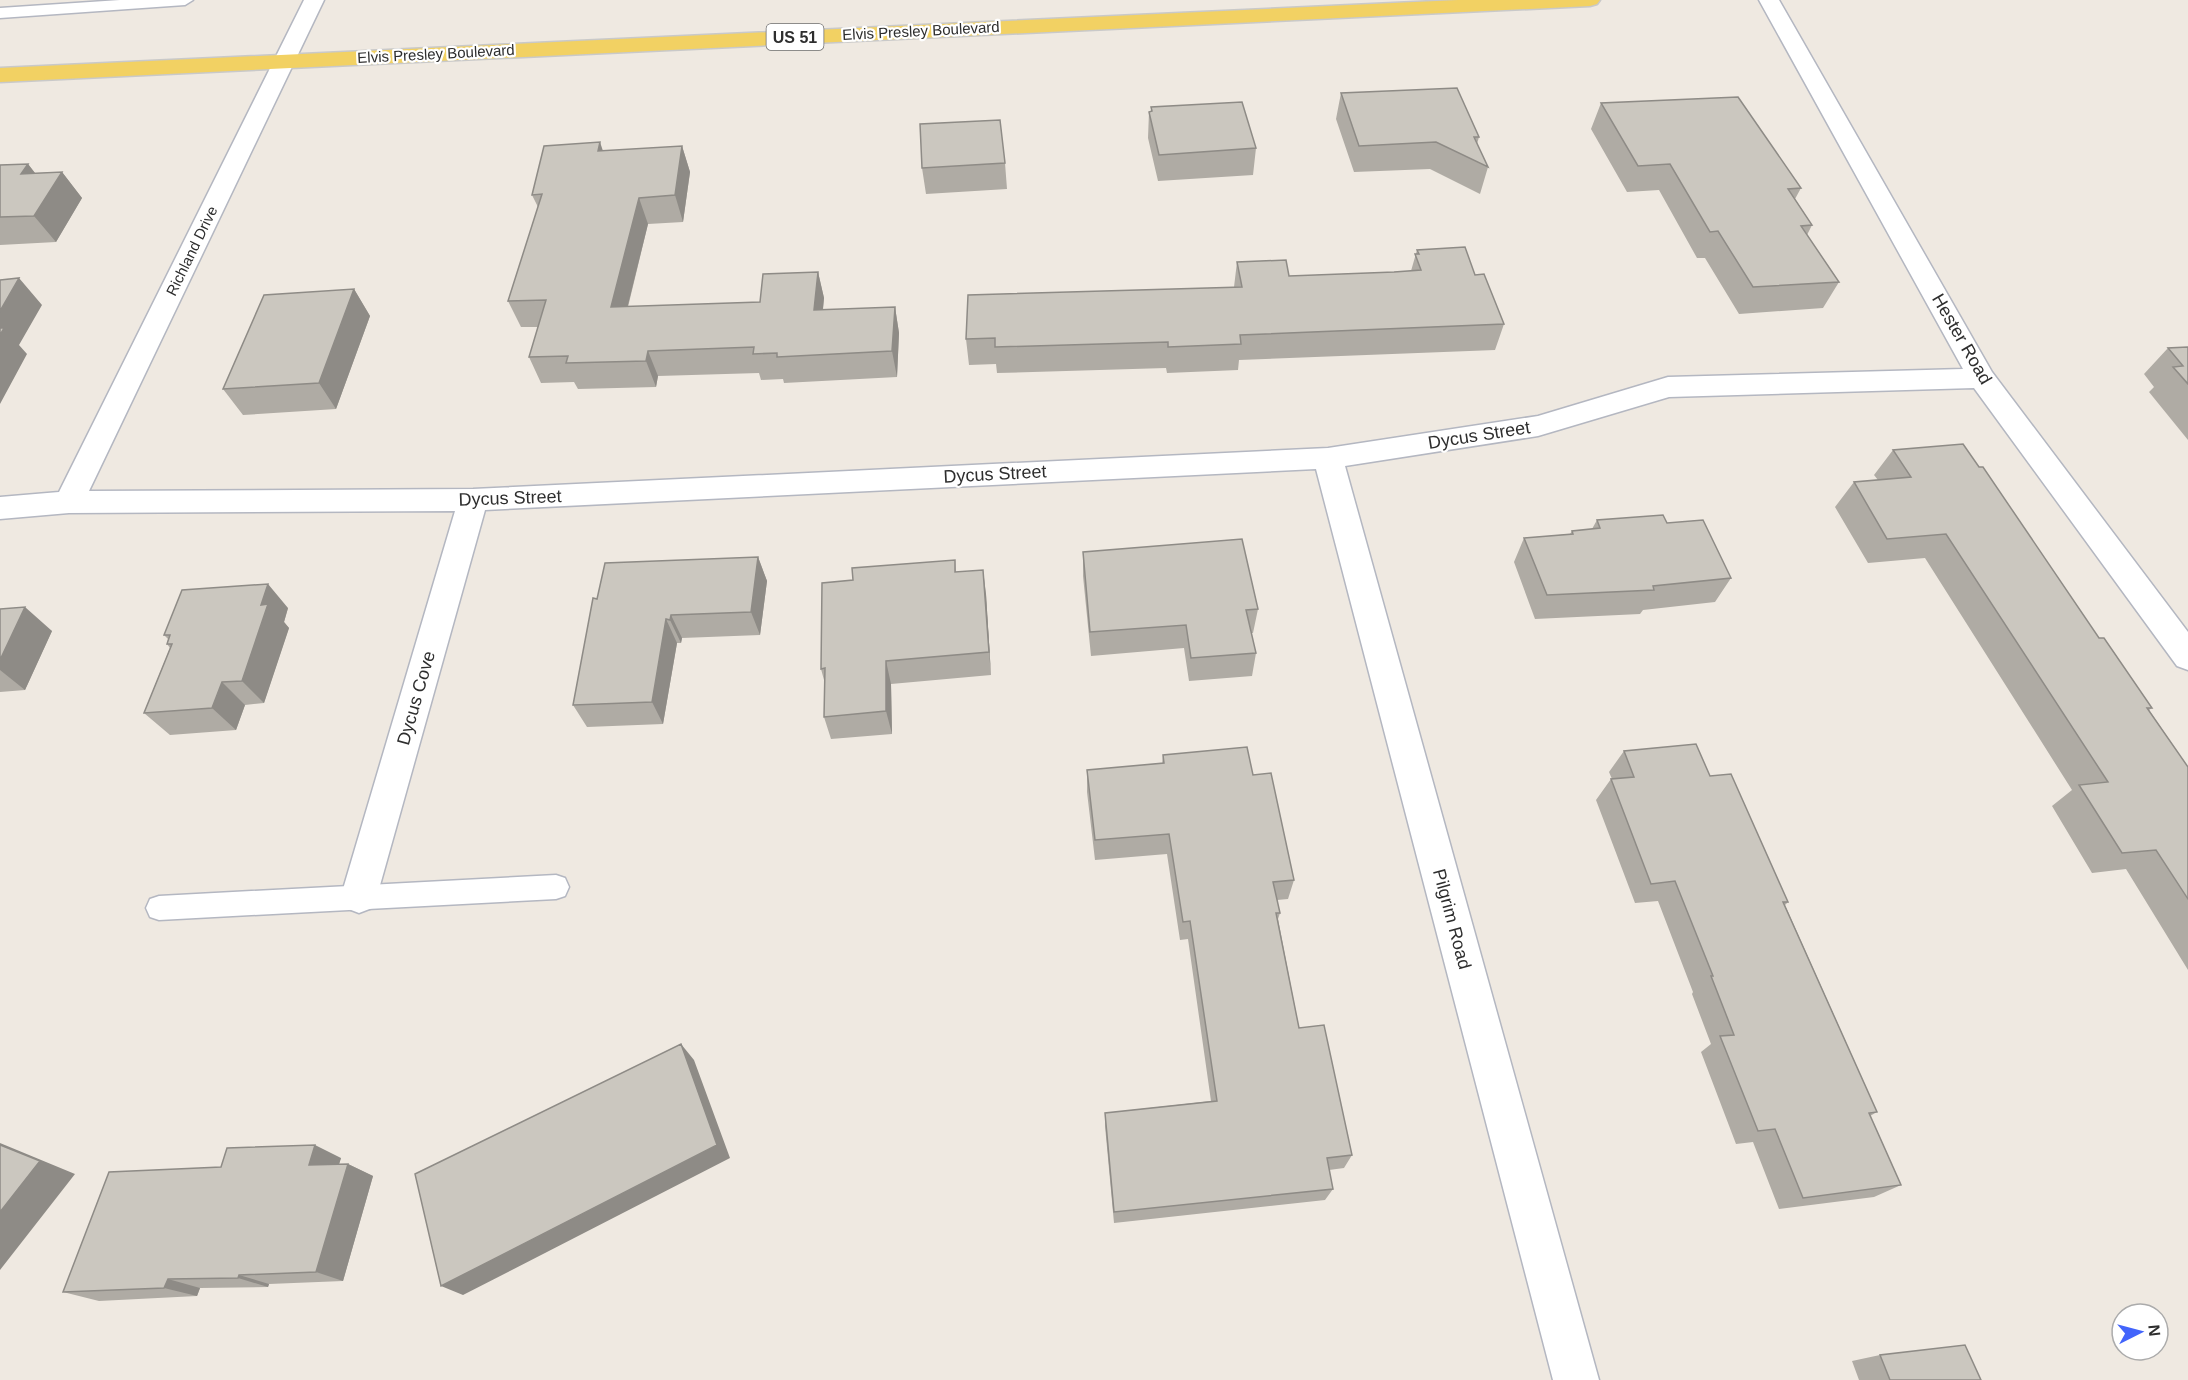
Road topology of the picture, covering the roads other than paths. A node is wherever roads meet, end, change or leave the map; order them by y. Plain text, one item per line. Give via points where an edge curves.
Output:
1 (314, 0) edge
2 (1590, 0) edge
3 (1769, 0) edge
4 (185, 1) edge
5 (0, 13) edge
6 (286, 61) junction
7 (0, 75) edge
8 (1982, 378) junction
9 (1328, 458) junction
10 (473, 500) junction
11 (69, 502) junction
12 (0, 508) edge
13 (2188, 657) edge
14 (556, 887) dead end
15 (359, 896) junction
16 (159, 908) dead end
17 (1576, 1380) edge

1 - 6 street, Richland Drive
2 - 6 main road, Elvis Presley Boulevard / US 51
3 - 8 street, Hester Road
4 - 5 lane
6 - 7 main road, Elvis Presley Boulevard / US 51
6 - 11 street, Richland Drive
8 - 9 street, Dycus Street via 1668,387 1538,426
8 - 13 street, Hester Road
9 - 10 street, Dycus Street
9 - 17 street, Pilgrim Road
10 - 11 street, Dycus Street
10 - 15 street, Dycus Cove
11 - 12 street, Dycus Street
14 - 15 lane
15 - 16 lane

